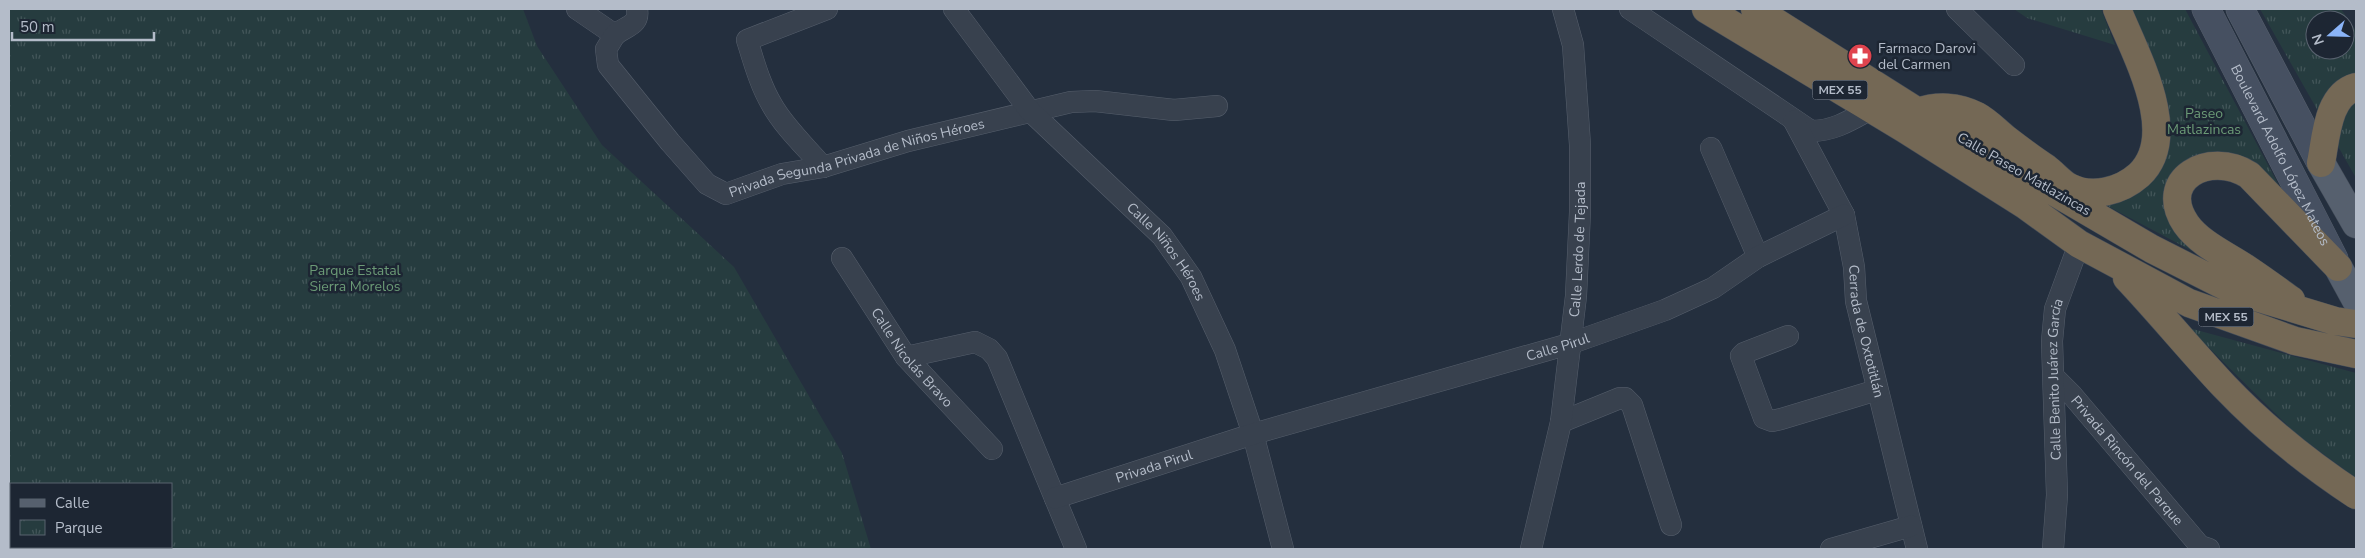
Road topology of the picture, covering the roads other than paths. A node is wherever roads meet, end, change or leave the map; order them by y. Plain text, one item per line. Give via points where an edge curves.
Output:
1 (577, 9) edge
2 (827, 9) edge
3 (954, 9) edge
4 (1563, 9) edge
5 (1630, 9) edge
6 (1706, 9) edge
7 (1755, 9) edge
8 (1958, 9) edge
9 (2117, 9) edge
10 (2206, 9) edge
11 (2240, 9) edge
12 (637, 12) edge
13 (610, 42) junction
14 (2014, 66) dead end
15 (2356, 87) edge
16 (1217, 106) dead end
17 (1871, 109) junction
18 (1030, 111) junction
19 (1918, 112) junction
20 (1794, 121) junction
21 (2005, 138) junction
22 (1711, 148) dead end
23 (2321, 163) junction
24 (823, 167) junction
25 (2012, 168) junction
26 (1844, 215) junction
27 (2356, 224) edge
28 (2079, 244) junction
29 (1758, 257) junction
30 (842, 258) dead end
31 (2114, 264) junction
32 (2338, 267) junction
33 (2356, 300) edge
34 (2307, 311) junction
35 (2346, 323) edge
36 (1788, 336) dead end
37 (1569, 344) junction
38 (2351, 354) edge
39 (906, 357) junction
40 (2054, 377) junction
41 (1877, 390) junction
42 (1561, 422) junction
43 (1253, 434) junction
44 (992, 449) dead end
45 (2356, 495) edge
46 (1055, 498) junction
47 (1671, 525) dead end
48 (1911, 526) junction
49 (2201, 548) edge
50 (1076, 549) edge
51 (1283, 549) edge
52 (1531, 549) edge
53 (1831, 549) edge
54 (1917, 549) edge
55 (2053, 549) edge

1 - 13 street
2 - 24 street via 747,40 770,103
3 - 18 street, Calle Niños Héroes
4 - 37 street, Calle Lerdo de Tejada via 1573,45 1580,145 1576,296
5 - 20 street
6 - 17 highway, Calle Paseo Matlazincas / MEX 55
7 - 19 highway, Calle Paseo Matlazincas / MEX 55
8 - 14 street
9 - 21 highway via 2157,116 2156,142 2141,173 2112,190 2080,192 2061,182
10 - 32 main road, Boulevard Adolfo López Mateos
11 - 23 main road
12 - 13 street via 633,24
13 - 24 street, Privada Segunda Privada de Niños Héroes via 608,65 707,184 726,194 782,174
15 - 23 highway via 2343,94 2335,106
16 - 18 street, Privada Segunda Privada de Niños Héroes via 1174,110 1095,101 1071,102
17 - 20 street via 1824,131 1811,131
17 - 28 highway, Calle Paseo Matlazincas / MEX 55 via 2025,205
18 - 24 street, Privada Segunda Privada de Niños Héroes via 908,141
18 - 43 street, Calle Niños Héroes via 1162,236 1191,277 1225,350
19 - 21 highway via 1939,108 1964,111 1986,122
19 - 25 highway, Calle Paseo Matlazincas / MEX 55
20 - 26 street, Cerrada de Oxtotitlán
21 - 25 highway
22 - 29 street
23 - 27 main road
25 - 34 highway, Calle Paseo Matlazincas / MEX 55 via 2152,249 2233,290
26 - 29 street, Calle Pirul
26 - 41 street, Cerrada de Oxtotitlán via 1854,267 1856,301
28 - 31 highway, Calle Paseo Matlazincas / MEX 55
28 - 40 street, Calle Benito Juárez Garcia via 2055,309 2052,341
29 - 37 street, Calle Pirul via 1713,288 1665,310
30 - 39 street, Calle Nicolás Bravo
31 - 38 highway, MEX 55 via 2188,303 2295,341
31 - 45 highway via 2224,386 2277,435
32 - 33 main road, Boulevard Adolfo López Mateos
32 - 34 highway via 2241,170 2210,165 2194,170 2183,182 2178,196 2179,205 2193,232
34 - 35 highway, MEX 55
36 - 41 street via 1741,356 1760,415 1764,418 1772,421 1781,419
37 - 42 street, Calle Lerdo de Tejada
37 - 43 street, Calle Pirul
39 - 44 street, Calle Nicolás Bravo
39 - 46 street via 975,342 989,349 997,358
40 - 49 street, Privada Rincón del Parque
40 - 55 street, Calle Benito Juárez Garcia via 2057,495
41 - 48 street, Cerrada de Oxtotitlán
42 - 47 street via 1620,398 1629,401
42 - 52 street, Calle Lerdo de Tejada
43 - 46 street, Privada Pirul
43 - 51 street, Calle Niños Héroes
46 - 50 street
48 - 53 street
48 - 54 street, Cerrada de Oxtotitlán

